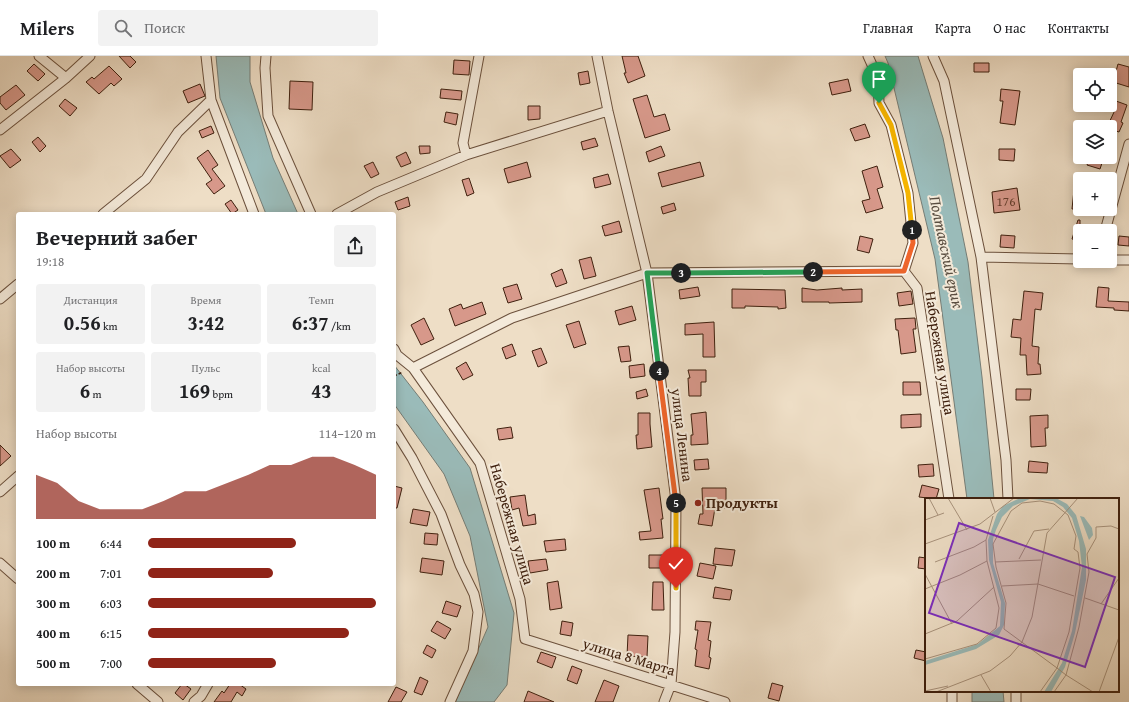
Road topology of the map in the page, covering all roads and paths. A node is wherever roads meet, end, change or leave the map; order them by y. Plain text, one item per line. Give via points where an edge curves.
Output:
1 (39, 56) edge
2 (90, 56) edge
3 (206, 56) edge
4 (266, 56) edge
5 (479, 56) edge
6 (597, 56) edge
7 (868, 56) edge
8 (933, 56) edge
9 (66, 78) junction
10 (211, 100) junction
11 (608, 111) junction
12 (0, 130) edge
13 (1129, 144) edge
14 (466, 155) junction
15 (105, 212) edge
16 (253, 212) edge
17 (310, 212) edge
18 (342, 212) edge
19 (1107, 224) edge
20 (981, 257) junction
21 (1073, 259) edge
22 (1117, 260) edge
23 (1129, 260) edge
24 (904, 271) junction
25 (647, 273) junction
26 (16, 286) edge
27 (0, 299) edge
28 (396, 353) edge
29 (413, 368) junction
30 (396, 433) edge
31 (16, 478) edge
32 (0, 492) edge
33 (949, 498) edge
34 (1008, 498) edge
35 (0, 563) edge
36 (16, 577) edge
37 (525, 639) joint
38 (671, 684) junction
39 (139, 686) edge
40 (207, 686) edge
41 (158, 702) edge
42 (194, 702) edge
43 (450, 702) edge
44 (664, 702) edge
45 (725, 702) edge

1 - 9 street
2 - 9 street
3 - 10 street
4 - 17 street via 268,116
5 - 14 street via 463,143
6 - 11 street, улица Ленина
7 - 24 street via 878,78 879,103 891,125 908,193 913,243
8 - 20 street via 944,81
9 - 12 street
10 - 15 street via 178,132 146,179
10 - 16 street
11 - 14 street
11 - 25 street, улица Ленина
13 - 19 street
14 - 18 street via 377,192
20 - 21 street
20 - 34 street via 1006,460
22 - 23 street
24 - 25 street
24 - 33 street, Набережная улица via 917,288
25 - 29 street via 512,318
25 - 38 street, улица Ленина via 676,501 675,632
26 - 27 street
28 - 29 street, Набережная улица
29 - 37 street, Набережная улица via 480,463 520,599
30 - 43 street via 441,514 474,594 478,612 474,651
31 - 32 street
35 - 36 street
37 - 38 street, улица 8 Марта
38 - 44 street, улица Ленина
38 - 45 street, улица 8 Марта
39 - 41 street
40 - 42 street

